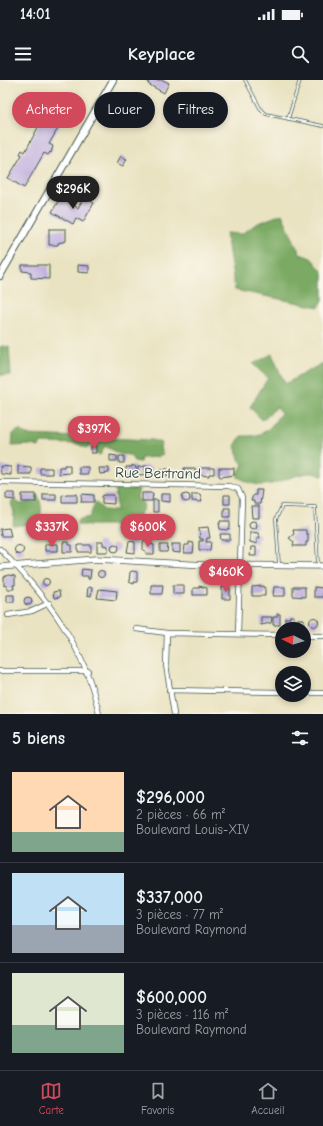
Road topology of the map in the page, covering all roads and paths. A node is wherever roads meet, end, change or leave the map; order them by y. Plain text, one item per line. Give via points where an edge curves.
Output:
1 (113, 80) edge
2 (245, 80) edge
3 (300, 80) edge
4 (288, 119) junction
5 (323, 126) edge
6 (0, 276) edge
7 (0, 482) edge
8 (0, 550) edge
9 (15, 565) junction
10 (240, 565) junction
11 (279, 566) junction
12 (321, 566) edge
13 (0, 567) edge
14 (48, 603) junction
15 (8, 615) dead end
16 (136, 629) dead end
17 (167, 633) junction
18 (238, 634) junction
19 (275, 635) edge
20 (311, 636) edge
21 (323, 636) edge
22 (0, 671) edge
23 (88, 671) junction
24 (169, 690) junction
25 (275, 692) edge
26 (311, 693) edge
27 (323, 693) edge
28 (99, 714) edge
29 (174, 714) edge

1 - 6 main road
2 - 4 lane via 266,114
3 - 4 lane
4 - 5 lane
7 - 10 street, Rue Bertrand via 234,487 241,493 242,498
8 - 9 street
9 - 10 street via 96,559
9 - 13 street
9 - 14 street
10 - 11 street
10 - 18 street
11 - 12 street
11 - 12 lane via 276,519 282,506 315,507
14 - 15 street via 32,611
14 - 23 street
16 - 17 street
17 - 18 street
17 - 24 street via 166,665
18 - 19 street
20 - 21 street
22 - 23 street
23 - 28 street
24 - 25 street
24 - 29 street
26 - 27 street

